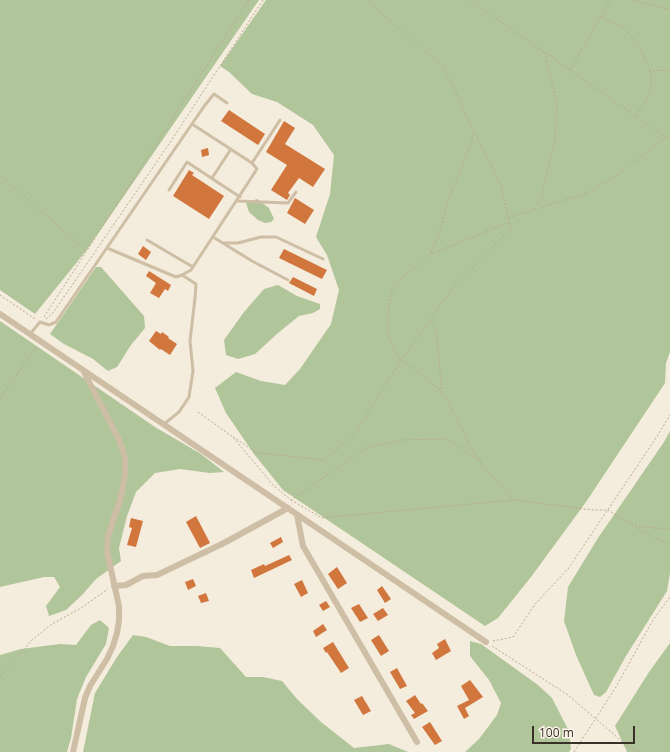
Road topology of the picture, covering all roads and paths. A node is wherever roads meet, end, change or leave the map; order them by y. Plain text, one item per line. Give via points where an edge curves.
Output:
1 (249, 0) edge
2 (263, 0) edge
3 (367, 0) edge
4 (470, 0) edge
5 (610, 0) edge
6 (633, 0) edge
7 (670, 10) edge
8 (600, 17) junction
9 (545, 52) junction
10 (570, 70) junction
11 (670, 70) edge
12 (648, 71) junction
13 (227, 103) dead end
14 (635, 116) junction
15 (280, 120) dead end
16 (192, 124) junction
17 (474, 131) junction
18 (670, 133) edge
19 (666, 137) junction
20 (670, 140) edge
21 (231, 149) junction
22 (252, 163) junction
23 (0, 175) edge
24 (212, 178) junction
25 (169, 190) dead end
26 (296, 192) dead end
27 (240, 196) junction
28 (237, 201) junction
29 (534, 210) junction
30 (508, 218) junction
31 (509, 222) junction
32 (213, 237) junction
33 (147, 240) dead end
34 (223, 243) junction
35 (107, 248) junction
36 (86, 251) junction
37 (430, 254) junction
38 (323, 259) dead end
39 (193, 267) junction
40 (182, 275) junction
41 (288, 280) dead end
42 (0, 295) edge
43 (0, 314) edge
44 (430, 320) junction
45 (40, 322) junction
46 (30, 334) junction
47 (40, 340) junction
48 (401, 360) junction
49 (82, 369) junction
50 (442, 392) junction
51 (0, 399) edge
52 (198, 412) dead end
53 (670, 415) edge
54 (164, 424) junction
55 (233, 437) junction
56 (483, 466) junction
57 (291, 500) junction
58 (513, 500) junction
59 (288, 508) junction
60 (608, 510) junction
61 (297, 515) junction
62 (634, 526) junction
63 (670, 529) edge
64 (670, 545) edge
65 (114, 586) junction
66 (670, 596) edge
67 (486, 642) junction
68 (0, 677) edge
69 (596, 719) junction
70 (417, 742) dead end
71 (73, 752) edge
72 (574, 752) edge
73 (640, 752) edge

1 - 36 path
2 - 45 path via 171,141 53,313
3 - 17 path via 444,68
4 - 9 path
5 - 8 path
6 - 7 path
8 - 10 path
8 - 12 path via 624,28 639,46
9 - 10 path
9 - 29 path via 557,104 555,140 542,195
10 - 14 path
11 - 12 path
12 - 14 path via 651,76 650,92
13 - 16 lane via 214,94
14 - 19 path
15 - 22 lane
16 - 21 lane
16 - 35 lane
17 - 30 path via 501,185
17 - 37 path
18 - 19 path
19 - 20 path
19 - 29 path via 588,193
21 - 22 lane
21 - 24 lane
22 - 27 lane via 257,169
23 - 36 path
24 - 25 lane via 187,162
24 - 27 lane
26 - 28 lane via 288,203
27 - 28 lane
28 - 32 lane
29 - 30 path
30 - 31 path
31 - 37 path
31 - 44 path via 511,230 454,285
32 - 34 lane
32 - 39 lane
33 - 39 lane
34 - 38 lane via 276,237
34 - 41 lane
35 - 40 lane via 176,277
35 - 45 lane via 56,322 49,325
36 - 45 path
37 - 48 path via 399,281 392,291 387,331 391,344
39 - 40 lane
40 - 54 lane via 196,284 190,341 193,371 189,397 179,412
42 - 45 path
43 - 46 street
44 - 48 path
44 - 50 path via 436,328
45 - 46 lane
46 - 47 street
47 - 49 street
47 - 51 path
48 - 50 path
48 - 55 path via 354,435 324,460 257,453
49 - 54 street
49 - 65 street via 119,440 125,457 125,476 108,536 107,552
50 - 56 path
52 - 55 path
53 - 60 path
54 - 59 street
55 - 57 path via 273,485
56 - 57 path via 447,439 402,440 366,448
56 - 58 path
57 - 58 path via 322,518
58 - 60 path
59 - 61 street
59 - 65 street via 157,575 143,576 126,585
60 - 62 path
60 - 67 path via 568,569 536,603 513,637
61 - 67 street
61 - 70 street via 303,546
62 - 63 path
62 - 64 path
65 - 68 path via 52,624 37,636
65 - 71 street via 119,620 117,633 107,659 85,698
66 - 69 path via 653,620
67 - 69 path via 568,694
69 - 72 path
69 - 73 path via 625,744

